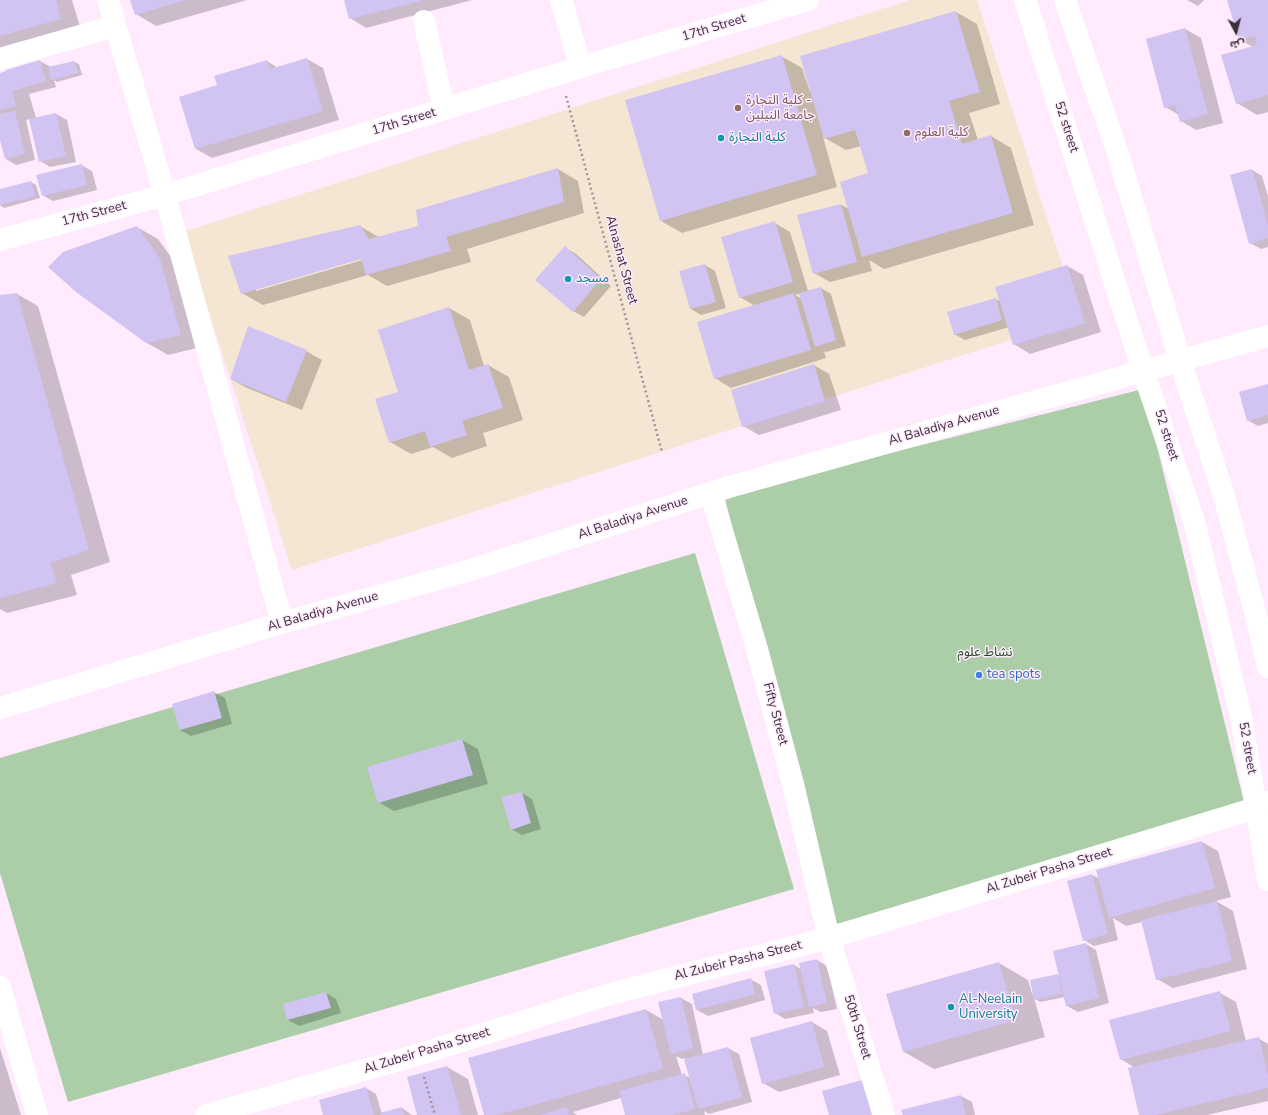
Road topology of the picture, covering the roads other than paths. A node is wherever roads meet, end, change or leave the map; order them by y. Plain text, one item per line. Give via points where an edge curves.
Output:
1 (108, 0) edge
2 (561, 0) edge
3 (808, 0) edge
4 (1025, 0) edge
5 (1065, 0) edge
6 (424, 21) dead end
7 (115, 26) junction
8 (0, 59) edge
9 (581, 67) junction
10 (444, 109) junction
11 (165, 195) junction
12 (0, 240) edge
13 (1268, 336) edge
14 (1180, 359) junction
15 (1143, 371) junction
16 (711, 493) junction
17 (282, 623) junction
18 (1268, 667) edge
19 (0, 708) edge
20 (1262, 805) edge
21 (1268, 880) edge
22 (829, 938) junction
23 (0, 987) edge
24 (37, 1115) edge
25 (206, 1115) edge
26 (884, 1115) edge

1 - 7 street
2 - 9 street
3 - 9 street, 17th Street
4 - 15 street, 52 street
5 - 14 street via 1118,154
6 - 10 street
7 - 8 street
7 - 11 street
9 - 10 street, 17th Street
10 - 11 street, 17th Street
11 - 12 street, 17th Street
11 - 17 street
13 - 14 street, Al Baladiya Avenue
14 - 15 street, Al Baladiya Avenue
14 - 18 street via 1223,492
15 - 16 street, Al Baladiya Avenue
15 - 20 street, 52 street via 1194,521
16 - 17 street, Al Baladiya Avenue via 474,569
16 - 22 street, Fifty Street via 793,784
17 - 19 street, Al Baladiya Avenue
20 - 21 street, 52 street
20 - 22 street, Al Zubeir Pasha Street
22 - 25 street, Al Zubeir Pasha Street via 610,994 417,1055
22 - 26 street, 50th Street
23 - 24 street

